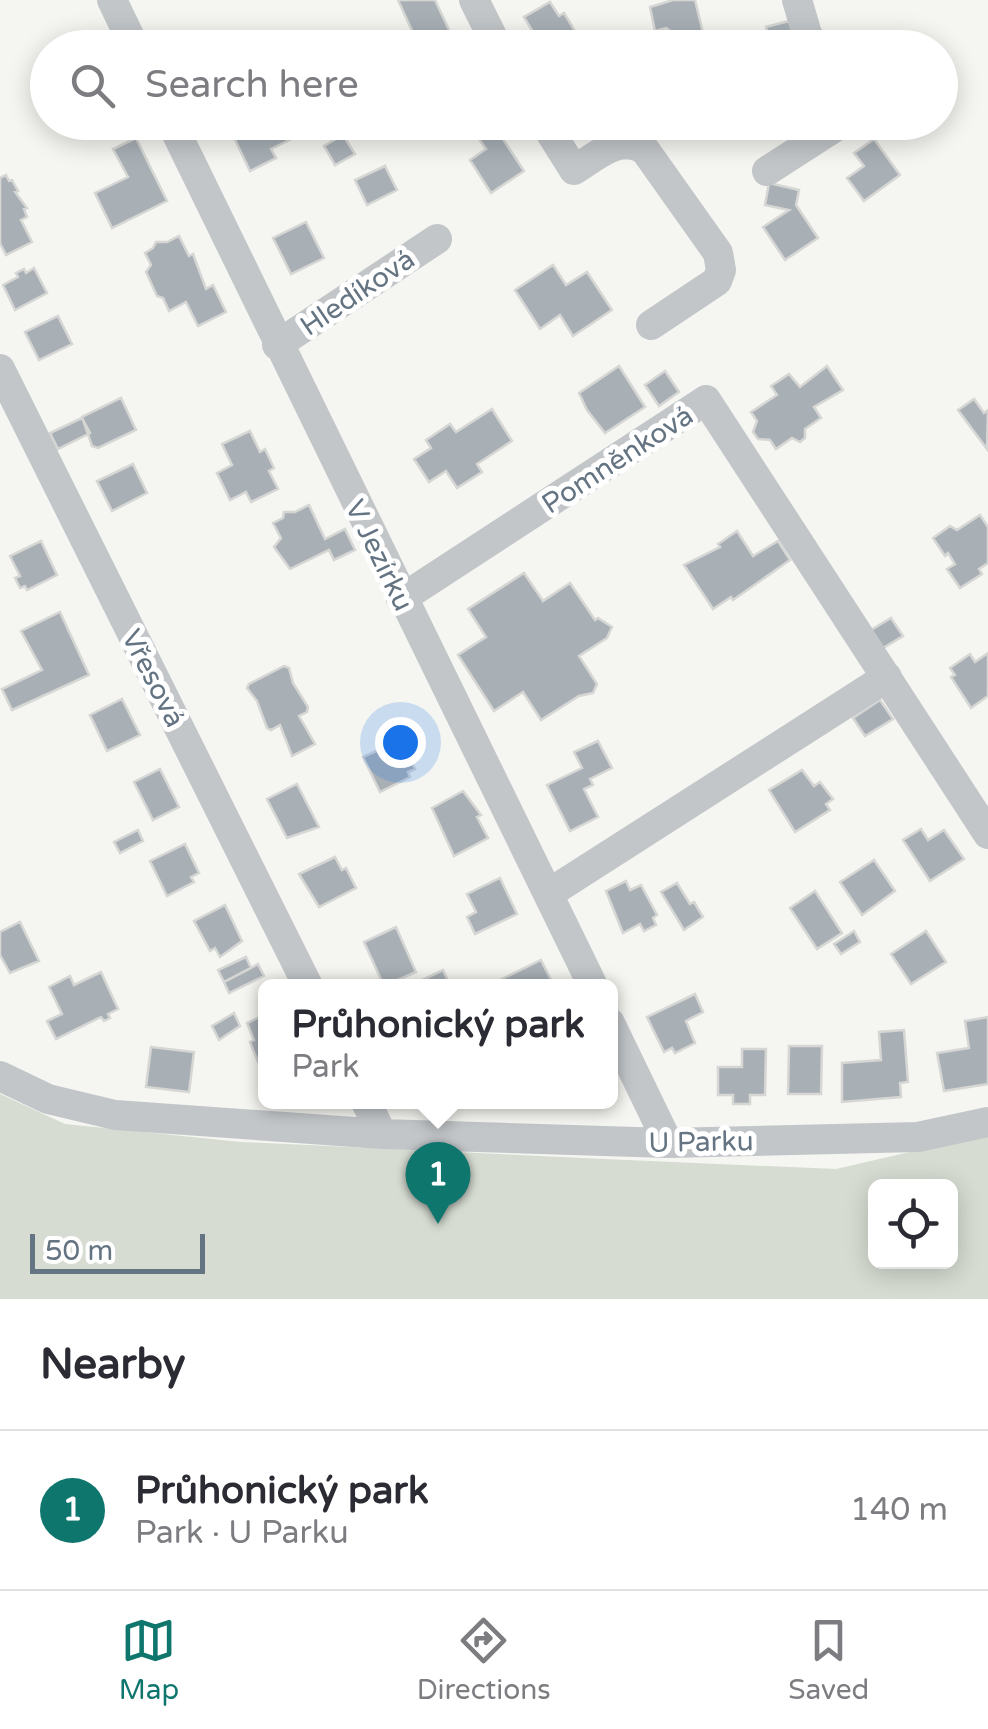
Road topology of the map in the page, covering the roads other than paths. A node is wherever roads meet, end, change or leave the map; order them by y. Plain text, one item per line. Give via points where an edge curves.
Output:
1 (112, 0) edge
2 (474, 0) edge
3 (797, 0) edge
4 (126, 30) edge
5 (489, 30) edge
6 (806, 30) edge
7 (179, 140) edge
8 (555, 140) edge
9 (815, 140) edge
10 (766, 172) dead end
11 (437, 239) dead end
12 (651, 325) dead end
13 (278, 345) junction
14 (0, 369) edge
15 (401, 599) junction
16 (888, 676) junction
17 (988, 834) edge
18 (548, 894) junction
19 (305, 979) edge
20 (590, 979) edge
21 (618, 1039) edge
22 (0, 1076) edge
23 (370, 1109) edge
24 (988, 1122) edge
25 (382, 1134) junction
26 (668, 1143) junction

1 - 4 street
2 - 5 street
3 - 6 street
7 - 13 street, V Jezírku
8 - 12 street via 574,170 622,142 635,143 718,253 717,280
9 - 10 street
11 - 13 street, Hledíková
13 - 15 street, V Jezírku
14 - 19 street, Vřesová
15 - 16 street, Pomněnková via 706,400
15 - 18 street, V Jezírku
16 - 17 street, Pomněnková
16 - 18 street
18 - 20 street, V Jezírku
21 - 26 street
22 - 25 street, U Parku via 48,1100 114,1115
23 - 25 street
24 - 26 street, U Parku via 918,1137
25 - 26 street, U Parku

